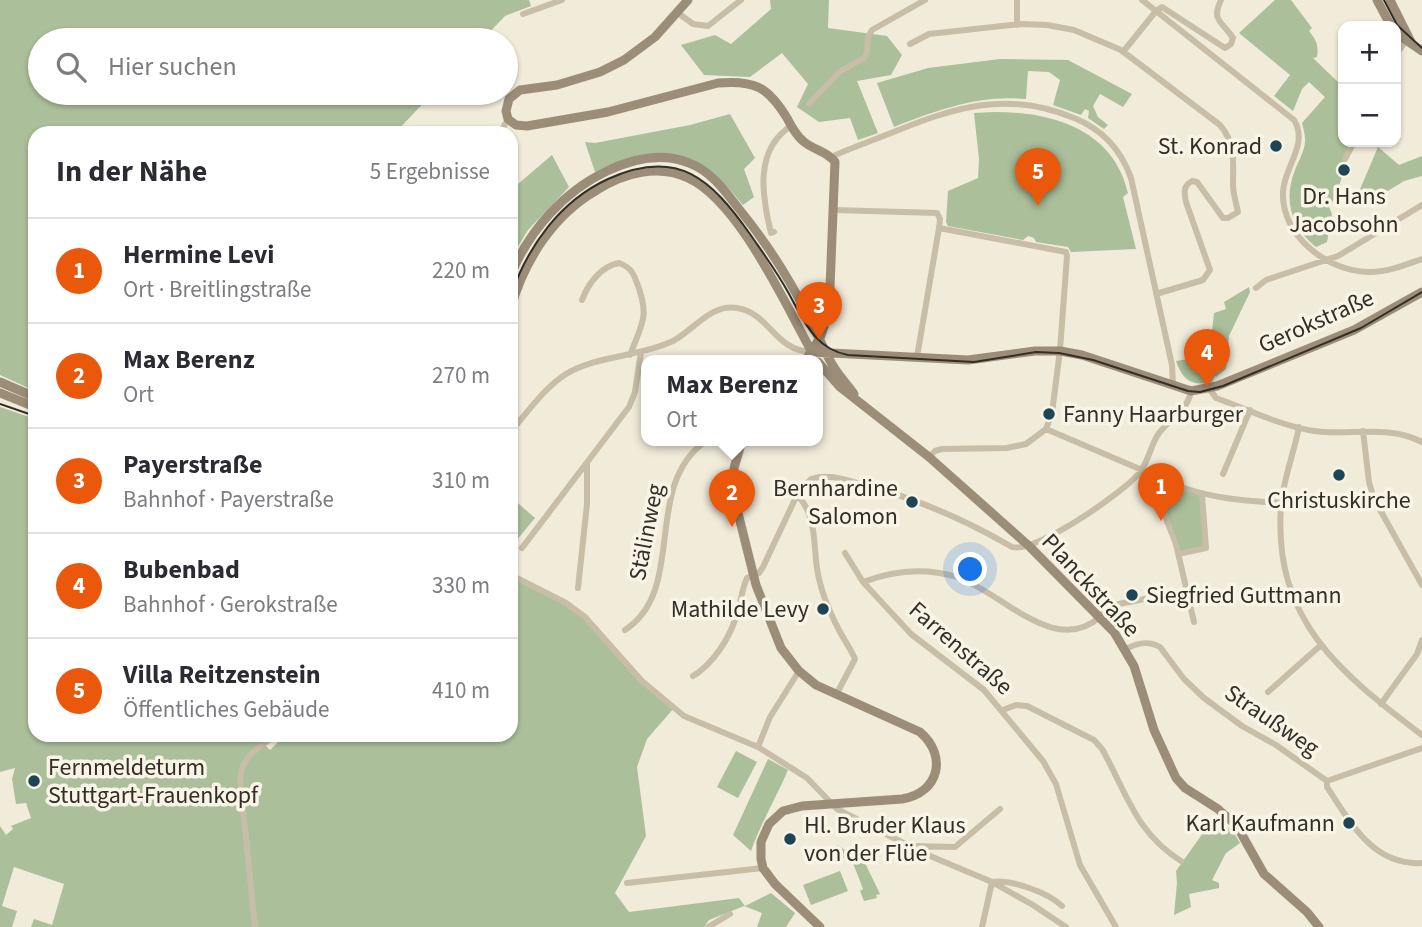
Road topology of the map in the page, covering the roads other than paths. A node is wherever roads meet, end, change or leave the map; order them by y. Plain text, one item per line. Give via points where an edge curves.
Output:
1 (562, 0) edge
2 (688, 0) edge
3 (741, 0) edge
4 (925, 0) edge
5 (1017, 0) edge
6 (1142, 0) edge
7 (1221, 0) edge
8 (1377, 0) edge
9 (1390, 0) edge
10 (1156, 11) junction
11 (678, 13) junction
12 (523, 14) dead end
13 (1388, 21) edge
14 (1017, 25) junction
15 (1401, 36) edge
16 (1409, 40) junction
17 (910, 44) dead end
18 (1401, 49) edge
19 (1422, 51) edge
20 (1123, 52) junction
21 (518, 91) edge
22 (810, 104) dead end
23 (507, 105) edge
24 (508, 119) junction
25 (504, 126) edge
26 (791, 126) junction
27 (1351, 147) edge
28 (831, 157) junction
29 (1345, 159) dead end
30 (1422, 205) edge
31 (834, 210) junction
32 (939, 228) junction
33 (774, 232) dead end
34 (1422, 259) edge
35 (518, 260) edge
36 (1329, 260) junction
37 (1422, 286) edge
38 (518, 288) edge
39 (1256, 288) dead end
40 (1422, 292) edge
41 (1157, 294) junction
42 (582, 300) dead end
43 (830, 303) junction
44 (1398, 305) junction
45 (808, 315) junction
46 (820, 340) junction
47 (1060, 351) junction
48 (641, 352) junction
49 (826, 353) junction
50 (848, 354) junction
51 (630, 355) junction
52 (803, 355) edge
53 (806, 355) edge
54 (809, 355) edge
55 (816, 355) edge
56 (917, 357) junction
57 (823, 372) edge
58 (0, 382) edge
59 (1173, 385) junction
60 (1209, 388) junction
61 (1191, 390) junction
62 (0, 393) edge
63 (28, 394) edge
64 (860, 401) junction
65 (28, 404) edge
66 (1250, 410) junction
67 (518, 423) edge
68 (1299, 428) junction
69 (1046, 429) junction
70 (1363, 432) junction
71 (1421, 440) edge
72 (700, 446) edge
73 (741, 446) edge
74 (929, 457) junction
75 (587, 463) junction
76 (1142, 470) junction
77 (1223, 474) dead end
78 (1149, 476) junction
79 (797, 495) junction
80 (1202, 495) junction
81 (1282, 503) junction
82 (1029, 546) junction
83 (522, 548) dead end
84 (845, 553) dead end
85 (1178, 554) junction
86 (753, 574) junction
87 (518, 579) edge
88 (863, 582) junction
89 (1422, 585) edge
90 (578, 587) dead end
91 (1187, 591) junction
92 (1098, 615) junction
93 (1194, 622) dead end
94 (625, 630) dead end
95 (1422, 640) edge
96 (1321, 645) junction
97 (1126, 649) junction
98 (799, 671) junction
99 (693, 676) dead end
100 (1268, 692) dead end
101 (836, 695) junction
102 (1381, 704) junction
103 (1003, 710) junction
104 (1422, 735) edge
105 (266, 742) edge
106 (758, 747) junction
107 (1422, 748) edge
108 (1327, 781) junction
109 (833, 804) junction
110 (1000, 809) dead end
111 (910, 846) junction
112 (1181, 861) dead end
113 (1422, 863) edge
114 (763, 868) junction
115 (992, 882) junction
116 (627, 883) dead end
117 (1062, 906) dead end
118 (730, 914) dead end
119 (255, 927) edge
120 (709, 927) edge
121 (820, 927) edge
122 (982, 927) edge
123 (1066, 927) edge
124 (1116, 927) edge
125 (1319, 927) edge

1 - 12 street
2 - 11 street
3 - 11 street via 704,27
4 - 22 street via 872,30 864,58 839,72
5 - 14 street
6 - 10 street
7 - 10 street via 1216,15 1233,39 1226,48 1162,6
8 - 13 street
9 - 16 street
10 - 20 street
10 - 36 street via 1294,120 1300,136 1284,182 1285,211 1299,237
11 - 21 street via 649,43 613,66 557,85
14 - 17 street via 929,34
14 - 20 street via 1074,30
15 - 16 street
16 - 18 street
16 - 19 street
20 - 41 street via 1220,125 1234,153 1236,214 1223,218 1195,181 1185,188 1187,206 1210,264 1208,276
23 - 24 street
24 - 25 street
24 - 26 street via 520,126 543,124 737,81 770,93
26 - 28 street via 805,143
26 - 33 street via 770,145 762,187
27 - 29 street
28 - 31 street via 836,167
28 - 41 street via 940,113 977,104 1024,104 1078,119 1107,139 1126,165
30 - 36 street
31 - 32 street via 937,213
31 - 43 street
32 - 47 street via 1066,252
32 - 56 street
34 - 36 street via 1371,272
35 - 45 street, Planckstraße via 538,227 583,184 634,161 677,159 703,170 728,195 764,241
36 - 39 street via 1271,278
37 - 44 street, Gerokstraße
38 - 53 street, Planckstraße via 533,255 566,213 613,181 660,171 691,179 718,202 758,254 800,331
40 - 44 street, Gerokstraße
41 - 59 street
42 - 51 street via 588,286 607,267 619,263 631,270 646,310
43 - 45 street via 822,318
43 - 46 street
44 - 60 street, Gerokstraße via 1354,330
45 - 46 street, Planckstraße
46 - 49 street, Planckstraße
46 - 50 street
46 - 54 street
47 - 56 street via 968,360
47 - 59 street
47 - 69 street
48 - 51 street
48 - 52 street via 687,334 716,310 732,307 759,318 783,344
48 - 75 street via 632,400
49 - 50 street
49 - 55 street
49 - 64 street, Planckstraße
50 - 56 street
51 - 67 street via 565,375
57 - 64 street, Planckstraße
58 - 63 street
59 - 61 street
60 - 61 street, Gerokstraße
60 - 66 street via 1216,398
61 - 76 street via 1188,403 1157,435
62 - 65 street
64 - 74 street, Planckstraße
66 - 68 street
66 - 77 street
68 - 70 street
68 - 81 street
69 - 74 street via 1026,444 942,449
69 - 76 street
70 - 71 street via 1381,430
70 - 89 street via 1374,499
72 - 94 street, Stälinweg via 678,473 651,601 638,621
73 - 86 street via 733,489
74 - 82 street, Planckstraße
75 - 83 street
75 - 90 street
76 - 78 street
76 - 82 street via 1102,505
78 - 80 street
78 - 85 street
79 - 82 street via 811,479 833,477 927,503 1012,547
79 - 86 street via 763,567
79 - 101 street via 810,511 822,589 855,659
80 - 81 street
80 - 85 street via 1206,548
81 - 96 street via 1287,579 1296,605
82 - 92 street, Planckstraße
84 - 88 street, Farrenstraße
85 - 91 street
86 - 98 street via 781,648
86 - 99 street via 747,578 737,617 719,649 706,668
87 - 106 street via 585,617 642,681 684,716
88 - 92 street via 897,572 936,572 977,585 1051,629 1082,629
88 - 103 street, Farrenstraße via 911,634 973,680
91 - 92 street via 1108,606
91 - 93 street
92 - 97 street, Planckstraße
95 - 102 street
96 - 100 street
96 - 102 street via 1339,668
97 - 108 street, Straußweg via 1139,643 1160,647 1204,698
97 - 125 street, Planckstraße via 1176,778 1237,826 1264,874
98 - 101 street
98 - 106 street via 770,717
101 - 109 street via 920,732 934,750 937,765 930,784 918,795
102 - 104 street
103 - 112 street via 1027,706 1094,740 1146,831
103 - 124 street, Farrenstraße via 1054,778 1080,865
105 - 119 street via 247,757 240,780
106 - 109 street via 807,778
107 - 108 street
108 - 113 street, Straußweg via 1371,846 1397,861
109 - 111 street
109 - 114 street via 802,806 776,817 761,842
110 - 111 street via 955,847
111 - 115 street
114 - 116 street
114 - 121 street
115 - 117 street via 1005,881 1045,894
115 - 122 street
115 - 123 street
118 - 120 street

